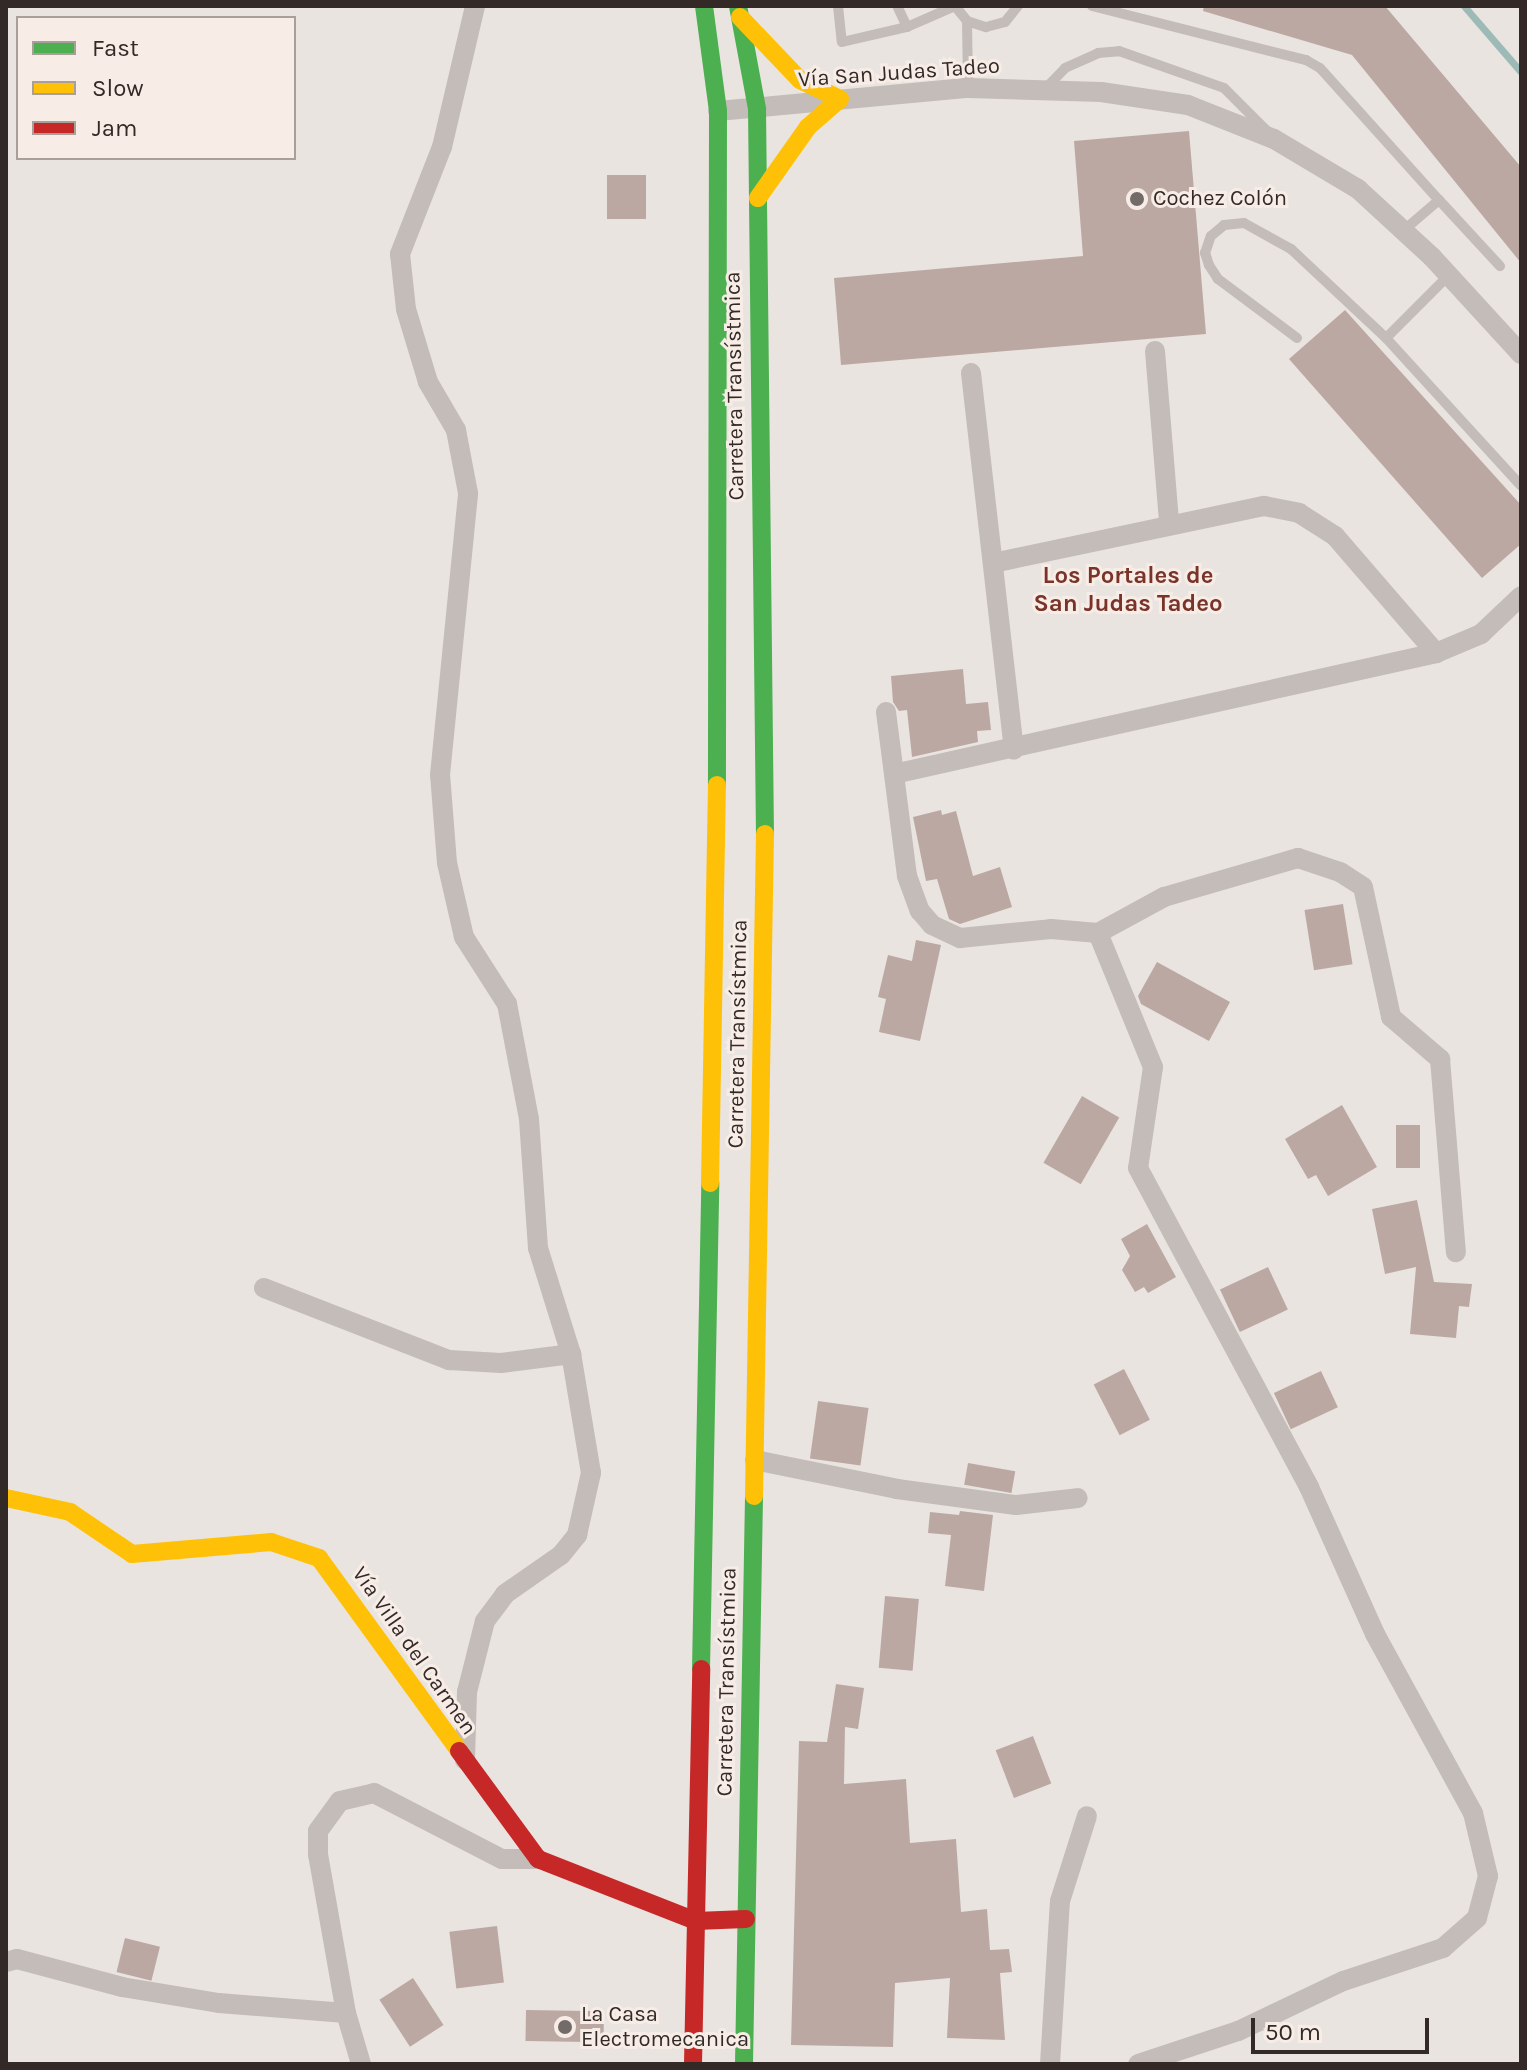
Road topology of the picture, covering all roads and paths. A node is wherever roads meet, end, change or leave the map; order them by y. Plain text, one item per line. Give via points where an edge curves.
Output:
1 (475, 6) edge
2 (704, 6) edge
3 (838, 6) edge
4 (897, 6) edge
5 (1018, 6) edge
6 (1092, 6) edge
7 (738, 10) edge
8 (967, 21) junction
9 (907, 27) junction
10 (968, 88) junction
11 (1044, 90) junction
12 (840, 99) junction
13 (757, 109) junction
14 (718, 111) junction
15 (1274, 139) junction
16 (758, 198) junction
17 (1439, 200) junction
18 (1404, 230) junction
19 (1500, 266) dead end
20 (1449, 275) junction
21 (1297, 338) dead end
22 (1386, 338) junction
23 (1155, 351) dead end
24 (1521, 354) edge
25 (971, 373) dead end
26 (1521, 486) edge
27 (1169, 523) junction
28 (993, 563) junction
29 (1521, 596) edge
30 (1436, 653) junction
31 (886, 712) dead end
32 (1014, 750) junction
33 (894, 774) junction
34 (1098, 933) junction
35 (1456, 1252) dead end
36 (264, 1288) dead end
37 (571, 1354) junction
38 (755, 1460) junction
39 (6, 1498) edge
40 (1078, 1498) dead end
41 (464, 1764) junction
42 (1087, 1816) dead end
43 (538, 1859) junction
44 (746, 1919) junction
45 (696, 1921) junction
46 (6, 1962) edge
47 (346, 2013) junction
48 (361, 2064) edge
49 (693, 2064) edge
50 (744, 2064) edge
51 (1050, 2064) edge
52 (1138, 2064) edge

1 - 37 street via 442,147 400,254 406,309 428,382 456,430 468,493 440,775 447,863 464,937 507,1004 529,1119 538,1248
2 - 14 main road, Carretera Transístmica
3 - 9 lane via 842,42
4 - 9 lane
5 - 8 lane via 1005,22 986,27
6 - 17 lane via 1313,64 1335,79
7 - 12 main road via 800,80
7 - 13 main road, Carretera Transístmica
8 - 9 lane via 955,6
8 - 10 lane
10 - 11 street, Vía San Judas Tadeo
10 - 12 street, Vía San Judas Tadeo
11 - 15 street, Vía San Judas Tadeo via 1188,105
11 - 15 lane via 1065,68 1098,53 1119,51 1224,88
12 - 13 street, Vía San Judas Tadeo
12 - 16 main road via 808,127
13 - 14 street, Vía San Judas Tadeo
13 - 16 main road, Carretera Transístmica
14 - 45 main road, Carretera Transístmica via 717,844
15 - 18 street, Vía San Judas Tadeo via 1358,189
16 - 38 main road, Carretera Transístmica via 765,843
17 - 18 lane
17 - 19 lane
18 - 20 street, Vía San Judas Tadeo
20 - 22 lane
20 - 24 street, Vía San Judas Tadeo
21 - 22 lane via 1214,272 1205,253 1211,236 1224,225 1244,223 1291,249
22 - 26 lane
23 - 27 street
25 - 28 street
27 - 28 street
27 - 30 street via 1264,506 1299,513 1335,536
28 - 32 street
29 - 30 street via 1481,634
30 - 32 street
31 - 33 street
32 - 33 street
33 - 34 street via 907,876 920,911 932,925 960,938 1051,929
34 - 35 street via 1164,897 1298,858 1340,872 1363,887 1391,1017 1440,1059
34 - 52 street via 1153,1067 1138,1168 1309,1487 1375,1634 1473,1813 1488,1876 1477,1918 1443,1948 1343,1981 1238,2031
36 - 37 street via 449,1360 501,1363
37 - 41 street via 591,1473 587,1508 577,1535 561,1555 505,1594 485,1621 467,1692
38 - 40 street via 897,1489 1016,1505
38 - 44 main road, Carretera Transístmica
39 - 41 main road, Vía Villa del Carmen via 70,1512 132,1554 271,1542 319,1558
41 - 43 main road, Vía Villa del Carmen
42 - 51 street via 1060,1901
43 - 45 main road
43 - 47 street via 502,1859 374,1793 340,1801 318,1831 318,1854
44 - 45 main road
44 - 50 main road, Carretera Transístmica
45 - 49 main road, Carretera Transístmica
46 - 47 street via 17,1959 122,1987 219,2003
47 - 48 street

